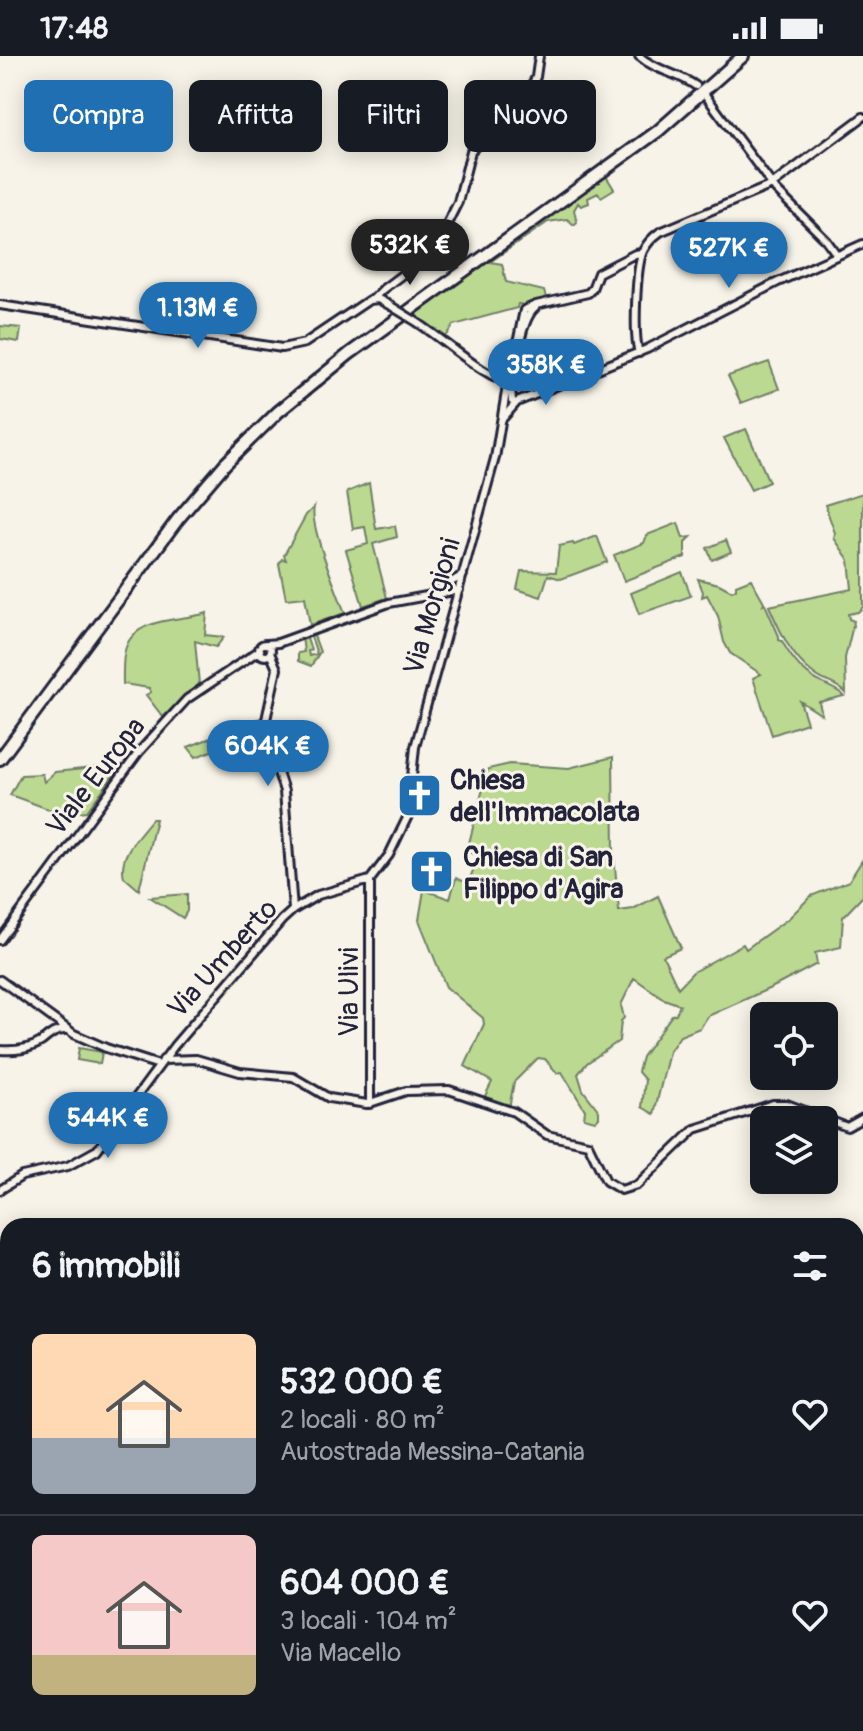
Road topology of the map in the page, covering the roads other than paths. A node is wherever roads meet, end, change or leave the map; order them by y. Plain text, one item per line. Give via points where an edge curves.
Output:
1 (539, 56) edge
2 (639, 56) edge
3 (734, 56) edge
4 (743, 56) edge
5 (696, 86) dead end
6 (706, 96) dead end
7 (863, 117) edge
8 (772, 185) junction
9 (827, 241) junction
10 (863, 244) edge
11 (846, 250) junction
12 (642, 253) junction
13 (837, 255) junction
14 (383, 289) junction
15 (373, 299) junction
16 (542, 304) junction
17 (0, 305) edge
18 (389, 305) junction
19 (635, 354) junction
20 (606, 366) junction
21 (582, 370) junction
22 (523, 376) junction
23 (577, 378) junction
24 (509, 392) junction
25 (502, 421) junction
26 (463, 575) junction
27 (459, 590) junction
28 (438, 593) junction
29 (454, 607) junction
30 (266, 652) junction
31 (0, 755) edge
32 (370, 880) junction
33 (293, 910) junction
34 (0, 940) edge
35 (0, 980) edge
36 (54, 1021) junction
37 (54, 1031) junction
38 (72, 1033) junction
39 (0, 1050) edge
40 (161, 1062) junction
41 (370, 1104) junction
42 (863, 1118) edge
43 (0, 1190) edge

1 - 14 street via 536,77 521,107 471,151 459,198 438,242
2 - 5 street
3 - 31 highway via 654,126 323,365 239,440 191,495
4 - 31 highway via 658,131 349,354 278,412 178,519
6 - 8 street
7 - 8 street
8 - 9 street
8 - 12 street via 660,232
9 - 11 street
9 - 13 street
10 - 11 street
11 - 13 street
12 - 16 street via 596,275 588,293
12 - 19 street
13 - 19 street
14 - 15 street
14 - 18 street
15 - 17 street via 305,343 282,348
15 - 18 street
16 - 22 street via 525,321 517,365
16 - 24 street, Via Morgioni via 522,313
18 - 24 street, bridge via 443,339
19 - 20 street
20 - 21 street
20 - 23 street
21 - 22 street
21 - 23 street
22 - 24 street
22 - 24 street
23 - 24 street
24 - 25 street
24 - 25 street, Via Morgioni
25 - 26 street, Via Morgioni
26 - 27 street, Via Morgioni
26 - 28 street
27 - 28 street
27 - 29 street, Via Morgioni
28 - 29 street via 450,598
28 - 30 street, Viale Europa via 389,603
29 - 32 street, Via Morgioni via 415,747 408,816
30 - 33 street via 277,669 264,729 284,791
30 - 34 street, Viale Europa via 187,699 139,752
32 - 33 street, Via Umberto via 318,895
32 - 41 street, Via Ulivi
33 - 40 street, Via Umberto
35 - 36 street
36 - 37 street
36 - 38 street
37 - 38 street
37 - 39 street via 19,1051
38 - 40 street
40 - 41 street via 196,1059 240,1072 293,1077 329,1098
40 - 43 street via 97,1150 73,1164 22,1176
41 - 42 street via 406,1091 449,1090 514,1112 547,1135 588,1144 609,1185 621,1190 629,1190 695,1129 778,1102 844,1126

